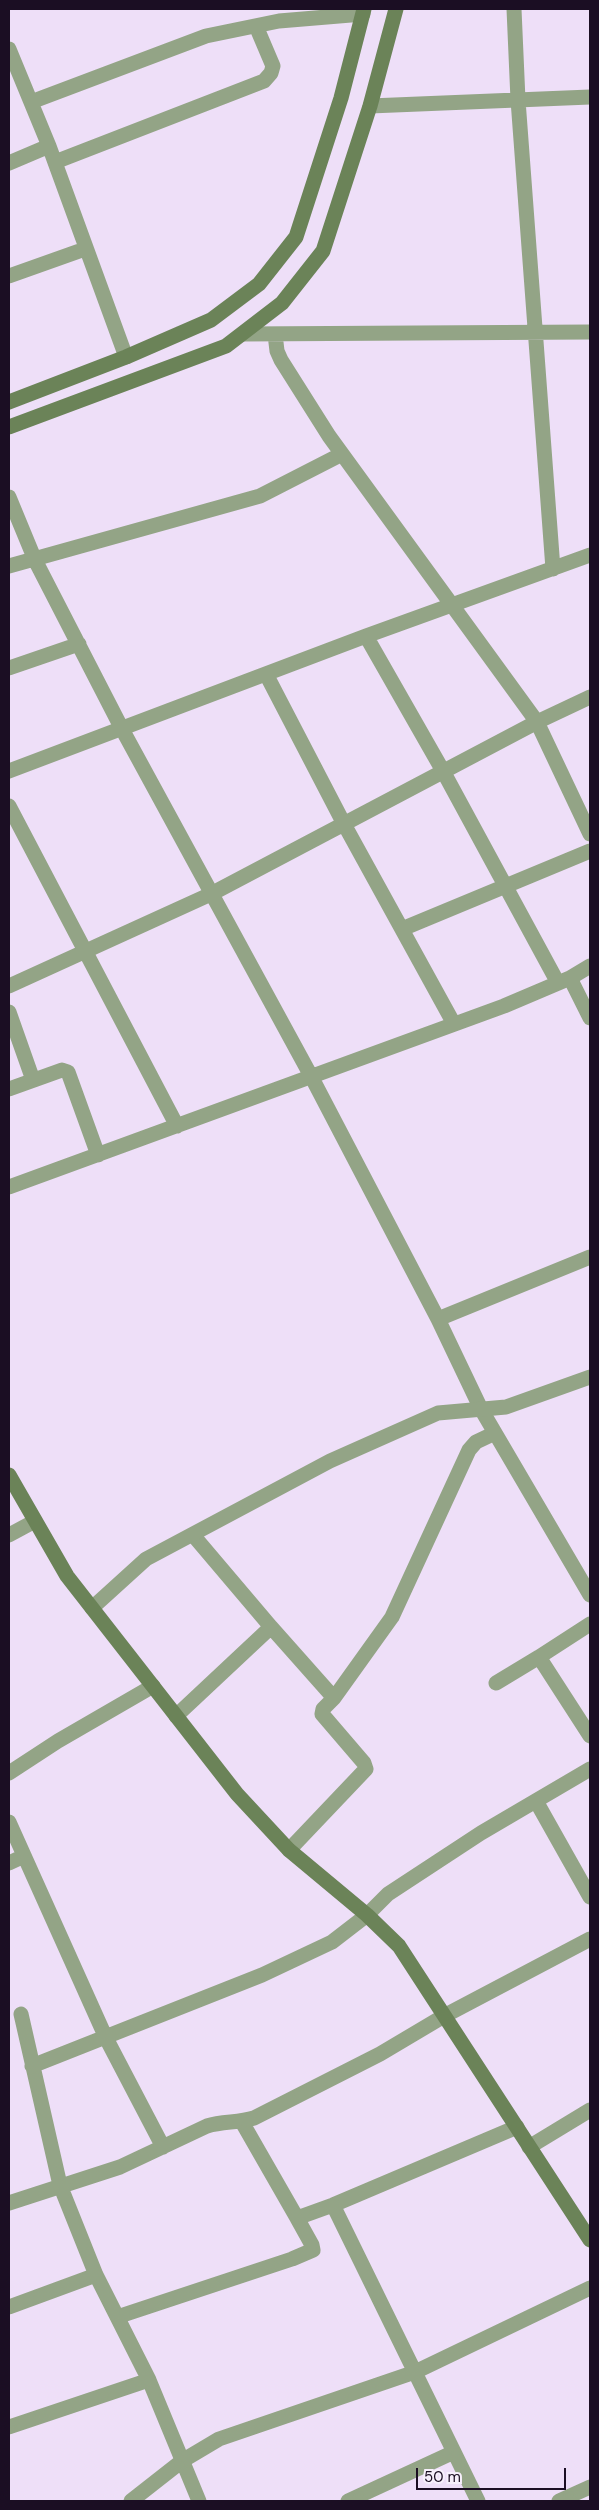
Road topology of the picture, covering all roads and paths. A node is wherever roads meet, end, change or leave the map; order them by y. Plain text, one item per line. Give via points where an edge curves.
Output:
1 (396, 9) edge
2 (514, 9) edge
3 (364, 11) edge
4 (256, 26) junction
5 (9, 49) edge
6 (590, 97) edge
7 (518, 100) junction
8 (30, 102) junction
9 (370, 106) junction
10 (49, 146) junction
11 (55, 162) junction
12 (9, 163) edge
13 (85, 249) junction
14 (9, 276) edge
15 (590, 332) edge
16 (536, 333) junction
17 (243, 334) junction
18 (275, 334) junction
19 (126, 356) junction
20 (9, 402) edge
21 (9, 427) edge
22 (342, 454) junction
23 (9, 497) edge
24 (590, 555) edge
25 (35, 560) junction
26 (9, 566) edge
27 (553, 569) junction
28 (453, 607) junction
29 (366, 636) junction
30 (78, 644) junction
31 (9, 668) edge
32 (266, 674) junction
33 (590, 698) edge
34 (537, 722) junction
35 (122, 730) junction
36 (9, 771) edge
37 (443, 771) junction
38 (584, 801) edge
39 (9, 806) edge
40 (344, 824) junction
41 (590, 834) edge
42 (590, 851) edge
43 (505, 886) junction
44 (211, 894) junction
45 (402, 929) junction
46 (84, 952) junction
47 (590, 966) edge
48 (564, 980) junction
49 (9, 986) edge
50 (9, 1012) edge
51 (590, 1018) edge
52 (454, 1024) junction
53 (311, 1076) junction
54 (33, 1080) junction
55 (9, 1090) edge
56 (177, 1126) junction
57 (98, 1155) junction
58 (9, 1187) edge
59 (590, 1257) edge
60 (438, 1319) junction
61 (590, 1377) edge
62 (481, 1409) junction
63 (495, 1432) junction
64 (9, 1475) edge
65 (35, 1521) junction
66 (193, 1534) junction
67 (9, 1535) edge
68 (590, 1595) edge
69 (92, 1608) junction
70 (590, 1624) edge
71 (270, 1627) junction
72 (539, 1657) junction
73 (496, 1684) dead end
74 (153, 1686) junction
75 (334, 1698) junction
76 (176, 1716) junction
77 (590, 1736) edge
78 (590, 1769) edge
79 (9, 1773) edge
80 (536, 1801) junction
81 (9, 1822) edge
82 (289, 1850) junction
83 (24, 1856) junction
84 (9, 1863) edge
85 (590, 1897) edge
86 (367, 1915) junction
87 (590, 1939) edge
88 (21, 2014) dead end
89 (444, 2016) junction
90 (106, 2038) junction
91 (32, 2066) junction
92 (590, 2110) edge
93 (242, 2122) junction
94 (517, 2127) junction
95 (162, 2147) junction
96 (530, 2147) junction
97 (60, 2185) junction
98 (9, 2203) edge
99 (333, 2205) junction
100 (297, 2218) junction
101 (588, 2231) edge
102 (96, 2275) junction
103 (590, 2288) edge
104 (9, 2307) edge
105 (117, 2316) junction
106 (415, 2372) junction
107 (149, 2380) junction
108 (9, 2427) edge
109 (454, 2452) junction
110 (182, 2461) junction
111 (590, 2487) edge
112 (131, 2501) edge
113 (199, 2501) edge
114 (348, 2501) edge
115 (478, 2501) edge
116 (559, 2501) edge

1 - 9 main road
2 - 7 street
3 - 4 street
3 - 19 main road via 341,98 296,237 259,284 212,320
4 - 8 street via 176,46
4 - 11 street via 273,66 264,81
5 - 8 street
6 - 7 street
7 - 9 street
7 - 16 street
8 - 10 street
9 - 17 main road via 323,251 282,304
10 - 11 street
10 - 12 street
11 - 13 street
13 - 14 street
13 - 19 street
15 - 16 street
16 - 18 street
16 - 27 street
17 - 18 street
17 - 21 main road via 226,346
18 - 22 street via 281,360
19 - 20 main road
22 - 25 street via 260,496
22 - 28 street
23 - 25 street
24 - 27 street
25 - 26 street
25 - 30 street
27 - 28 street
28 - 29 street
28 - 34 street
29 - 32 street
29 - 37 street
30 - 31 street
30 - 35 street
32 - 35 street
32 - 40 street
33 - 34 street
34 - 37 street
34 - 38 street
35 - 36 street
35 - 44 street
37 - 40 street
37 - 43 street
38 - 41 street
39 - 46 street
40 - 44 street
40 - 45 street
42 - 43 street
43 - 45 street
43 - 48 street
44 - 46 street
44 - 53 street
45 - 52 street
46 - 49 street
46 - 56 street
47 - 48 street
48 - 51 street
48 - 52 street
50 - 54 street
52 - 53 street
53 - 56 street
53 - 60 street
54 - 55 street
54 - 57 street via 62,1070 68,1072
56 - 57 street
57 - 58 street
59 - 60 street
60 - 62 street
61 - 62 street via 506,1407
62 - 63 street
62 - 66 street via 438,1413 330,1461
63 - 68 street
63 - 75 street via 476,1442 470,1450 392,1618
64 - 65 main road
65 - 67 street
65 - 69 main road via 67,1576
66 - 69 street via 146,1559
66 - 71 street
69 - 74 main road
70 - 72 street
71 - 75 street
71 - 76 street
72 - 73 street
72 - 77 street
74 - 76 main road
74 - 79 street
75 - 82 street via 322,1714 366,1769
76 - 82 main road via 237,1794
78 - 80 street
80 - 85 street
80 - 86 street via 388,1894
81 - 83 street
82 - 86 main road
83 - 84 street
83 - 90 street
86 - 89 main road via 399,1946
86 - 90 street via 332,1942 262,1975
87 - 89 street
88 - 91 street
89 - 93 street via 380,2054
89 - 94 main road
90 - 91 street
90 - 95 street
91 - 97 street
92 - 96 street
93 - 95 street via 220,2122
93 - 100 street
94 - 96 main road
94 - 99 street
95 - 97 street via 120,2167
96 - 101 main road
97 - 98 street
97 - 102 street
99 - 100 street
99 - 106 street
100 - 105 street via 312,2244 312,2250
102 - 104 street
102 - 105 street
103 - 106 street
105 - 107 street
106 - 109 street
106 - 110 street via 219,2439
107 - 108 street
107 - 110 street
109 - 114 street
109 - 115 street
110 - 112 street
110 - 113 street
111 - 116 street

